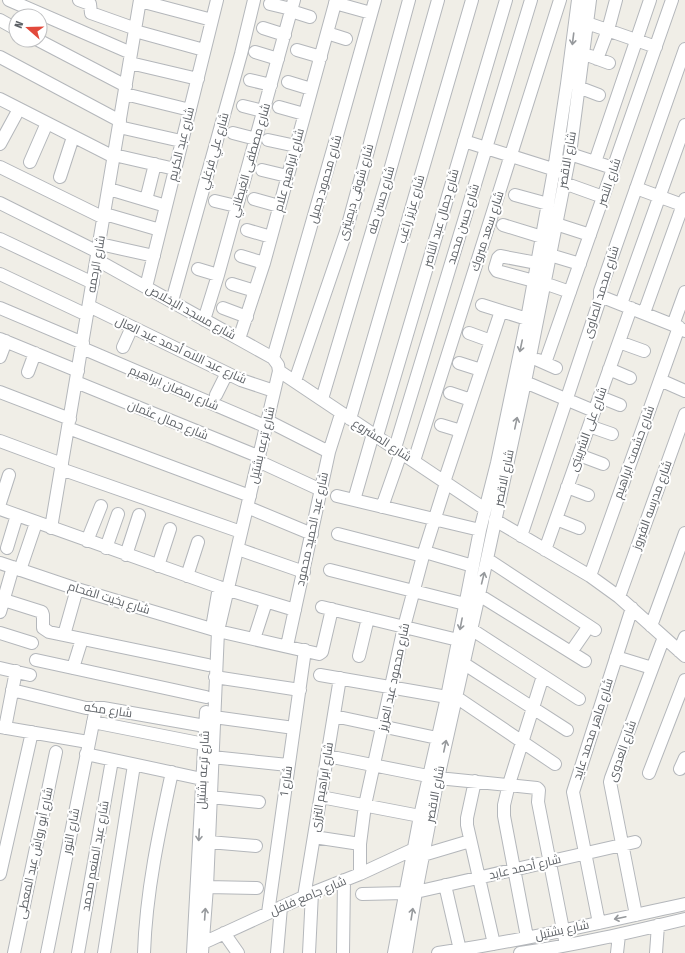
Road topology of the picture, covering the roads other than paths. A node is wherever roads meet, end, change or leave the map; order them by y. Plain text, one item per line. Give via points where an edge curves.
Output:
1 (9, 0) edge
2 (79, 0) edge
3 (140, 0) edge
4 (217, 0) edge
5 (254, 0) edge
6 (375, 0) edge
7 (408, 0) edge
8 (438, 0) edge
9 (472, 0) edge
10 (506, 0) edge
11 (531, 0) edge
12 (560, 0) edge
13 (578, 0) edge
14 (590, 0) edge
15 (616, 0) edge
16 (650, 0) edge
17 (672, 0) edge
18 (336, 1) edge
19 (270, 4) dead end
20 (292, 7) edge
21 (371, 13) junction
22 (310, 17) dead end
23 (212, 20) junction
24 (587, 23) junction
25 (263, 28) dead end
26 (135, 30) junction
27 (608, 30) junction
28 (327, 33) junction
29 (285, 35) junction
30 (346, 39) dead end
31 (637, 40) junction
32 (48, 46) edge
33 (656, 47) junction
34 (685, 49) edge
35 (204, 50) junction
36 (297, 50) dead end
37 (255, 52) dead end
38 (583, 54) junction
39 (0, 57) edge
40 (321, 57) junction
41 (131, 58) junction
42 (278, 59) junction
43 (597, 59) junction
44 (610, 63) dead end
45 (198, 79) junction
46 (250, 80) dead end
47 (288, 82) dead end
48 (271, 85) junction
49 (578, 87) junction
50 (311, 89) junction
51 (125, 90) junction
52 (599, 95) dead end
53 (0, 99) edge
54 (244, 106) dead end
55 (278, 108) dead end
56 (19, 109) junction
57 (190, 110) junction
58 (263, 111) junction
59 (304, 114) junction
60 (47, 123) junction
61 (120, 124) junction
62 (685, 125) edge
63 (233, 133) dead end
64 (73, 137) junction
65 (262, 139) junction
66 (181, 141) junction
67 (464, 141) junction
68 (0, 144) edge
69 (296, 146) junction
70 (486, 148) junction
71 (570, 154) junction
72 (114, 156) junction
73 (511, 156) junction
74 (30, 162) dead end
75 (595, 162) junction
76 (155, 164) junction
77 (0, 167) edge
78 (613, 168) junction
79 (175, 169) junction
80 (262, 170) dead end
81 (561, 175) junction
82 (287, 176) junction
83 (60, 177) dead end
84 (636, 188) junction
85 (109, 189) junction
86 (515, 196) dead end
87 (603, 197) junction
88 (660, 197) junction
89 (254, 199) dead end
90 (146, 200) junction
91 (215, 202) dead end
92 (0, 203) edge
93 (548, 204) junction
94 (684, 204) edge
95 (166, 206) junction
96 (236, 206) junction
97 (279, 206) junction
98 (104, 216) junction
99 (556, 224) junction
100 (503, 225) dead end
101 (160, 230) junction
102 (247, 230) dead end
103 (590, 235) junction
104 (271, 237) junction
105 (542, 237) junction
106 (0, 239) edge
107 (98, 252) junction
108 (550, 255) junction
109 (154, 256) junction
110 (241, 256) dead end
111 (264, 262) junction
112 (537, 263) junction
113 (580, 264) junction
114 (198, 269) dead end
115 (0, 274) edge
116 (218, 275) junction
117 (539, 282) junction
118 (93, 283) junction
119 (232, 284) dead end
120 (146, 287) junction
121 (255, 291) junction
122 (570, 292) junction
123 (685, 292) edge
124 (600, 296) junction
125 (172, 301) junction
126 (482, 305) dead end
127 (626, 306) junction
128 (0, 308) edge
129 (223, 308) dead end
130 (88, 310) junction
131 (501, 311) junction
132 (644, 312) junction
133 (247, 317) junction
134 (527, 319) junction
135 (204, 320) junction
136 (132, 326) junction
137 (679, 328) edge
138 (469, 333) dead end
139 (239, 339) junction
140 (3, 340) edge
141 (491, 341) junction
142 (619, 342) junction
143 (82, 346) junction
144 (123, 347) dead end
145 (644, 351) dead end
146 (35, 353) junction
147 (0, 357) edge
148 (530, 357) junction
149 (273, 358) junction
150 (459, 364) dead end
151 (609, 369) junction
152 (481, 370) junction
153 (279, 371) junction
154 (28, 372) dead end
155 (226, 373) junction
156 (77, 377) junction
157 (630, 378) dead end
158 (660, 380) junction
159 (295, 381) junction
160 (525, 382) junction
161 (274, 391) junction
162 (685, 391) edge
163 (0, 392) edge
164 (450, 393) dead end
165 (216, 394) dead end
166 (600, 397) junction
167 (322, 399) junction
168 (566, 399) junction
169 (471, 400) junction
170 (620, 405) dead end
171 (594, 411) junction
172 (685, 414) edge
173 (346, 416) junction
174 (69, 423) junction
175 (267, 424) junction
176 (441, 425) dead end
177 (589, 426) junction
178 (461, 431) junction
179 (612, 434) dead end
180 (375, 435) junction
181 (0, 441) edge
182 (398, 450) junction
183 (329, 452) junction
184 (579, 455) junction
185 (259, 459) junction
186 (414, 461) junction
187 (603, 464) dead end
188 (62, 466) junction
189 (8, 475) dead end
190 (445, 482) junction
191 (567, 487) junction
192 (321, 490) junction
193 (588, 495) dead end
194 (337, 496) dead end
195 (354, 500) junction
196 (249, 501) junction
197 (0, 503) edge
198 (101, 506) dead end
199 (382, 506) junction
200 (0, 509) edge
201 (485, 509) junction
202 (118, 514) dead end
203 (17, 515) junction
204 (140, 515) dead end
205 (435, 519) junction
206 (556, 519) junction
207 (495, 520) junction
208 (36, 523) junction
209 (51, 528) junction
210 (579, 528) dead end
211 (170, 529) dead end
212 (480, 530) junction
213 (242, 532) junction
214 (685, 533) edge
215 (312, 534) junction
216 (338, 534) dead end
217 (521, 536) junction
218 (87, 541) junction
219 (198, 542) dead end
220 (7, 548) dead end
221 (106, 548) junction
222 (238, 549) junction
223 (545, 550) junction
224 (126, 554) junction
225 (424, 554) junction
226 (487, 560) junction
227 (0, 563) edge
228 (158, 566) junction
229 (473, 566) junction
230 (16, 568) junction
231 (330, 570) dead end
232 (304, 572) junction
233 (187, 576) junction
234 (590, 576) junction
235 (77, 589) junction
236 (223, 589) junction
237 (413, 591) junction
238 (479, 595) junction
239 (618, 597) junction
240 (4, 600) junction
241 (266, 602) junction
242 (465, 604) junction
243 (632, 608) junction
244 (295, 610) junction
245 (0, 612) edge
246 (368, 618) junction
247 (651, 626) junction
248 (404, 627) junction
249 (471, 629) junction
250 (215, 630) junction
251 (0, 633) edge
252 (64, 635) junction
253 (685, 637) edge
254 (664, 638) junction
255 (82, 639) junction
256 (254, 639) junction
257 (458, 640) junction
258 (32, 643) dead end
259 (287, 646) junction
260 (305, 650) junction
261 (571, 652) junction
262 (682, 654) edge
263 (359, 656) dead end
264 (616, 657) junction
265 (36, 660) dead end
266 (585, 661) dead end
267 (463, 663) junction
268 (208, 665) junction
269 (0, 668) edge
270 (73, 668) junction
271 (652, 668) junction
272 (16, 671) junction
273 (30, 675) dead end
274 (320, 675) dead end
275 (543, 676) junction
276 (215, 677) junction
277 (340, 678) junction
278 (685, 680) edge
279 (392, 688) junction
280 (12, 690) junction
281 (300, 690) junction
282 (206, 697) junction
283 (451, 697) junction
284 (578, 699) dead end
285 (96, 708) junction
286 (533, 708) junction
287 (334, 716) junction
288 (214, 717) junction
289 (93, 722) junction
290 (205, 726) junction
291 (2, 727) edge
292 (383, 727) junction
293 (294, 728) junction
294 (567, 730) dead end
295 (32, 732) junction
296 (438, 738) junction
297 (522, 742) junction
298 (204, 744) junction
299 (87, 748) junction
300 (56, 752) dead end
301 (327, 756) junction
302 (212, 757) junction
303 (112, 760) junction
304 (134, 764) junction
305 (555, 764) dead end
306 (288, 765) junction
307 (374, 765) junction
308 (172, 772) junction
309 (649, 773) dead end
310 (433, 777) junction
311 (202, 779) junction
312 (475, 781) junction
313 (508, 784) junction
314 (211, 797) junction
315 (321, 797) junction
316 (259, 802) dead end
317 (365, 805) junction
318 (420, 816) junction
319 (314, 837) junction
320 (470, 841) junction
321 (209, 842) junction
322 (635, 842) dead end
323 (360, 844) junction
324 (622, 845) junction
325 (256, 846) dead end
326 (418, 852) junction
327 (585, 853) junction
328 (550, 861) junction
329 (514, 869) junction
330 (0, 874) edge
331 (360, 874) junction
332 (478, 877) junction
333 (344, 880) junction
334 (445, 885) junction
335 (207, 887) junction
336 (257, 888) dead end
337 (411, 893) junction
338 (362, 894) dead end
339 (308, 895) junction
340 (685, 904) edge
341 (281, 907) junction
342 (268, 913) junction
343 (636, 915) junction
344 (685, 919) edge
345 (599, 923) junction
346 (658, 925) junction
347 (564, 931) junction
348 (224, 933) junction
349 (619, 935) junction
350 (527, 937) junction
351 (494, 944) junction
352 (566, 945) junction
353 (587, 947) edge
354 (203, 948) edge
355 (460, 950) junction
356 (545, 951) edge
357 (14, 953) edge
358 (46, 953) edge
359 (78, 953) edge
360 (104, 953) edge
361 (144, 953) edge
362 (193, 953) edge
363 (238, 953) edge
364 (277, 953) edge
365 (309, 953) edge
366 (343, 953) edge
367 (394, 953) edge
368 (406, 953) edge
369 (438, 953) edge
370 (520, 953) edge
371 (617, 953) edge
372 (656, 953) edge

1 - 41 street
2 - 26 street via 90,4 91,13
3 - 23 street
3 - 26 street, شارع الرحمه
4 - 23 street, شارع عبد الكريم
5 - 125 street, شارع علي فرغلي
6 - 21 street, شارع محمود جميل
7 - 159 street, شارع شوقى ديميترى via 346,232
8 - 167 street, شارع حسن طه
9 - 173 street, شارع عزيز راغب
10 - 67 street, شارع جمال عبد الناصر
11 - 70 street, شارع حسن محمد
12 - 73 street, شارع سعد مبروك
13 -> 81 street, شارع الاقصر via 567,84
14 - 24 street, شارع الاقصر
15 - 27 street
16 - 31 street
17 - 33 street, شارع النصر
18 - 21 street
18 - 28 street, شارع ابراهيم علام
19 - 20 street
20 - 22 street
20 - 29 street, شارع مصطفى الغيطاني
21 - 149 street, شارع محمود جميل
23 - 35 street, شارع عبد الكريم
24 - 27 street
24 - 38 street, شارع الاقصر
25 - 29 street
26 - 35 street
26 - 41 street, شارع الرحمه
27 - 31 street
27 - 43 street
28 - 30 street
28 - 40 street, شارع ابراهيم علام
29 - 42 street, شارع مصطفى الغيطاني
31 - 33 street
31 - 75 street
32 - 51 street
33 - 78 street, شارع النصر
34 - 84 street, شارع محمد الصاوى
35 - 45 street, شارع عبد الكريم
36 - 40 street
37 - 42 street
38 - 43 street
38 - 49 street, شارع الاقصر
39 - 61 street
40 - 50 street, شارع ابراهيم علام
41 - 45 street
41 - 51 street, شارع الرحمه
42 - 48 street, شارع مصطفى الغيطاني
43 - 44 street
45 - 57 street, شارع عبد الكريم
46 - 48 street
47 - 50 street
48 - 58 street, شارع مصطفى الغيطاني
49 - 52 street
49 - 71 street, شارع الاقصر
50 - 59 street, شارع ابراهيم علام
51 - 57 street
51 - 61 street, شارع الرحمه
53 - 56 street
54 - 58 street
55 - 59 street
56 - 60 street
56 - 68 street
57 - 66 street, شارع عبد الكريم
58 - 65 street, شارع مصطفى الغيطاني
59 - 69 street, شارع ابراهيم علام
60 - 64 street
60 - 74 street
61 - 66 street
61 - 72 street, شارع الرحمه
62 - 88 street, شارع على الشربينى
63 - 65 street
64 - 72 street
64 - 83 street
65 - 69 street
65 - 96 street, شارع مصطفى الغيطاني
66 - 79 street, شارع عبد الكريم
67 - 70 street
67 - 180 street, شارع جمال عبد الناصر
69 - 82 street, شارع ابراهيم علام
70 - 73 street
70 - 182 street, شارع حسن محمد
71 - 75 street
71 - 81 street, شارع الاقصر
72 - 76 street
72 - 85 street, شارع الرحمه
73 - 81 street
73 - 186 street, شارع سعد مبروك
75 - 78 street
76 - 79 street
76 - 90 street
77 - 98 street
78 - 87 street, شارع النصر
79 - 95 street, شارع عبد الكريم
80 - 82 street
81 - 87 street
81 - 93 street, شارع الاقصر
81 - 99 street, شارع الاقصر
82 - 97 street, شارع ابراهيم علام
84 - 88 street
84 - 124 street, شارع محمد الصاوى
85 - 90 street
85 - 98 street, شارع الرحمه
86 - 93 street
87 - 103 street, شارع النصر
88 - 94 street
88 - 127 street, شارع على الشربينى
89 - 97 street
90 - 95 street
91 - 96 street
92 - 107 street
93 - 105 street, شارع الاقصر
94 - 132 street
95 - 101 street, شارع عبد الكريم
96 - 116 street, شارع مصطفى الغيطاني
97 - 104 street, شارع ابراهيم علام
98 - 101 street
98 - 107 street, شارع الرحمه
99 - 103 street
99 - 108 street, شارع الاقصر
100 - 105 street
101 - 109 street, شارع عبد الكريم
102 - 104 street
103 - 113 street, شارع النصر
104 - 111 street, شارع ابراهيم علام
105 - 112 street, شارع الاقصر
106 - 118 street
107 - 109 street
107 - 118 street, شارع الرحمه
107 - 120 street, شارع مسجد الإخلاص
108 - 113 street
108 - 117 street, شارع الاقصر
109 - 120 street, شارع عبد الكريم
110 - 111 street
111 - 121 street, شارع ابراهيم علام
112 - 117 street, شارع الاقصر
112 - 117 street via 500,256 495,268 497,271
113 - 122 street, شارع النصر
114 - 116 street
115 - 130 street, شارع عبد اللاه أحمد عبد العال
116 - 135 street, شارع مصطفى الغيطاني
117 - 122 street
117 - 134 street, شارع الاقصر
117 - 148 street, شارع الاقصر
118 - 130 street, شارع الرحمه
119 - 121 street
120 - 125 street, شارع مسجد الإخلاص
121 - 133 street, شارع ابراهيم علام
122 - 148 street, شارع النصر via 550,366
123 - 137 street, شارع حشمت ابراهيم
124 - 127 street
124 - 168 street, شارع محمد الصاوى
125 - 135 street, شارع مسجد الإخلاص
126 - 131 street
127 - 132 street
127 - 142 street, شارع على الشربينى
128 - 143 street, شارع رمضان ابراهيم
129 - 133 street
130 - 136 street, شارع عبد اللاه أحمد عبد العال
130 - 143 street, شارع الرحمه
131 - 134 street
131 - 141 street, شارع محمود عبد العزيز
132 - 137 street
133 - 139 street, شارع ابراهيم علام
134 -> 201 street, شارع الاقصر
135 - 139 street, شارع مسجد الإخلاص
136 - 144 street
136 - 155 street, شارع عبد اللاه أحمد عبد العال
137 - 158 street, شارع حشمت ابراهيم
138 - 141 street
139 - 149 street, شارع مسجد الإخلاص
140 - 146 street, شارع جمال عثمان
140 - 147 street
141 - 152 street, شارع محمود عبد العزيز
142 - 145 street
142 - 151 street, شارع على الشربينى
143 - 156 street, شارع الرحمه
143 - 175 street, شارع رمضان ابراهيم
146 - 154 street
146 - 156 street, شارع جمال عثمان
148 - 160 street, شارع الاقصر
149 - 153 street
150 - 152 street
151 - 157 street
151 - 166 street, شارع على الشربينى
152 - 169 street, شارع محمود عبد العزيز
153 - 159 street, شارع المشروع
153 - 161 street, شارع ترعه بشتيل
155 - 161 street, شارع عبد اللاه أحمد عبد العال
155 - 165 street
156 - 174 street, شارع الرحمه
156 - 185 street, شارع جمال عثمان
158 - 162 street
158 - 234 street, شارع حشمت ابراهيم
159 - 167 street, شارع المشروع
160 - 168 street
207 -> 160 street, شارع الاقصر
161 - 175 street, شارع ترعه بشتيل
163 - 174 street
164 - 169 street
166 - 170 street
166 - 171 street, شارع على الشربينى
167 - 173 street, شارع المشروع
168 - 171 street
168 - 217 street, شارع محمد الصاوى
169 - 178 street, شارع محمود عبد العزيز
171 - 177 street, شارع على الشربينى
172 - 239 street, شارع مدرسه الفيروز
173 - 180 street, شارع المشروع
173 - 183 street, شارع عبد الحميد محمود
174 - 188 street, شارع الرحمه
174 - 196 street
175 - 183 street, شارع رمضان ابراهيم
175 - 185 street, شارع ترعه بشتيل
176 - 178 street
177 - 179 street
177 - 184 street, شارع على الشربينى
178 - 190 street, شارع محمود عبد العزيز
180 - 182 street, شارع المشروع
180 - 195 street, شارع جمال عبد الناصر
181 - 188 street
182 - 186 street, شارع المشروع
182 - 199 street, شارع حسن محمد
183 - 192 street, شارع عبد الحميد محمود
184 - 187 street
184 - 191 street, شارع على الشربينى
185 - 192 street, شارع جمال عثمان
185 - 196 street, شارع ترعه بشتيل
186 - 190 street, شارع المشروع
188 - 209 street, شارع الرحمه
188 - 213 street
189 - 197 street
190 - 201 street, شارع المشروع
190 - 205 street, شارع محمود عبد العزيز
191 - 193 street
191 - 206 street, شارع على الشربينى
192 - 215 street, شارع عبد الحميد محمود
194 - 195 street
195 - 199 street
196 - 213 street, شارع ترعه بشتيل
196 - 215 street
198 - 218 street
199 - 205 street
200 - 203 street
201 - 212 street, شارع الاقصر
202 - 221 street
203 - 208 street
203 - 220 street
204 - 224 street
205 - 212 street
205 - 225 street, شارع محمود عبد العزيز
206 - 210 street
206 - 223 street, شارع على الشربينى
207 - 217 street
207 - 226 street, شارع الاقصر
208 - 209 street
208 - 230 street
209 - 218 street
211 - 228 street
212 - 229 street, شارع الاقصر
213 - 222 street, شارع ترعه بشتيل
214 - 247 street
215 - 232 street, شارع عبد الحميد محمود
216 - 225 street
217 - 223 street
218 - 221 street
219 - 233 street
221 - 224 street
222 - 232 street
222 - 236 street, شارع ترعه بشتيل
223 - 234 street
224 - 228 street
225 - 229 street
225 - 237 street, شارع محمود عبد العزيز
238 -> 226 street, شارع الاقصر
226 - 261 street via 592,628
227 - 230 street, شارع بخيت الفحام
228 - 233 street
229 - 242 street, شارع الاقصر
230 - 235 street, شارع بخيت الفحام
230 - 240 street
231 - 237 street
232 - 244 street, شارع عبد الحميد محمود
233 - 236 street
234 - 239 street
235 - 250 street, شارع بخيت الفحام
235 - 252 street
236 - 241 street
236 - 250 street, شارع ترعه بشتيل
237 - 242 street
237 - 248 street, شارع محمود عبد العزيز
238 - 249 street, شارع الاقصر
238 - 261 street
239 - 243 street
240 - 245 street
240 - 252 street via 42,612 43,628
241 - 244 street
241 - 256 street
242 -> 257 street, شارع الاقصر
243 - 247 street
243 - 264 street, شارع ماهر محمد عايد
244 - 259 street, شارع عبد الحميد محمود
246 - 248 street
246 - 260 street via 327,608 322,653
246 - 263 street
247 - 254 street
248 - 257 street
248 - 279 street, شارع محمود عبد العزيز
249 - 267 street, شارع الاقصر
249 - 275 street
250 - 256 street
250 - 268 street, شارع ترعه بشتيل
250 - 276 street, شارع ترعه بشتيل
251 - 258 street
252 - 255 street
253 - 262 street
254 - 262 street
254 - 271 street, شارع العدوى
255 - 268 street
255 - 270 street
256 - 259 street
257 - 283 street, شارع الاقصر
259 - 260 street
260 - 281 street, شارع 1
261 - 266 street
264 - 271 street
264 - 327 street, شارع ماهر محمد عايد via 574,786
265 - 270 street
267 - 283 street, شارع الاقصر
267 - 286 street
268 - 282 street, شارع ترعه بشتيل
269 - 272 street
270 - 282 street
271 - 324 street, شارع العدوى via 611,778 610,786
272 - 273 street
272 - 280 street
274 - 277 street
275 - 284 street
275 - 286 street
276 - 281 street
276 - 288 street, شارع ترعه بشتيل
277 - 279 street
277 - 287 street, شارع ابراهيم الترزى
278 - 309 street
279 - 283 street
279 - 292 street, شارع محمود عبد العزيز
280 - 285 street, شارع مكه via 86,708
280 - 291 street
281 - 293 street, شارع 1
282 - 290 street, شارع ترعه بشتيل
283 - 296 street, شارع الاقصر
283 - 297 street
310 -> 283 street, شارع الاقصر
285 - 289 street, شارع النور
285 - 290 street, شارع مكه
286 - 294 street
286 - 297 street
287 - 292 street
287 - 301 street, شارع ابراهيم الترزى
288 - 293 street
288 - 302 street, شارع ترعه بشتيل
289 - 298 street
289 - 299 street, شارع النور
290 - 298 street, شارع ترعه بشتيل
291 - 295 street
292 - 296 street
292 - 307 street, شارع محمود عبد العزيز
293 - 306 street, شارع 1
295 - 299 street
295 - 330 street
296 - 310 street, شارع الاقصر
297 - 305 street
297 - 313 street
298 - 311 street, شارع ترعه بشتيل
299 - 303 street
299 - 358 street, شارع النور
300 - 357 street, شارع أبو رواش عبد المعطى
301 - 307 street
301 - 315 street, شارع ابراهيم الترزى
302 - 306 street
302 - 314 street, شارع ترعه بشتيل
303 - 304 street
303 - 359 street, شارع عبد المنعم محمد
304 - 308 street
304 - 360 street
306 - 342 street, شارع 1
307 - 310 street
307 - 317 street, شارع محمود عبد العزيز
308 - 311 street
308 - 361 street via 155,853
310 - 312 street
310 - 318 street, شارع الاقصر
310 - 326 street, شارع الاقصر
311 -> 362 street, شارع ترعه بشتيل
312 - 313 street
312 - 320 street via 467,818
313 - 328 street via 538,788 538,802
313 - 329 street via 504,810
314 - 316 street
314 - 321 street, شارع ترعه بشتيل
315 - 317 street
315 - 319 street, شارع ابراهيم الترزى
317 - 318 street
317 - 323 street, شارع محمود عبد العزيز
318 - 326 street, شارع الاقصر
319 - 323 street
319 - 339 street, شارع ابراهيم الترزى
320 - 326 street, شارع جامع فلفل
320 - 332 street
321 - 325 street
321 - 335 street, شارع ترعه بشتيل
322 - 324 street, شارع أحمد عايد
323 - 331 street, شارع محمود عبد العزيز
324 - 327 street, شارع أحمد عايد
324 - 343 street, شارع العدوى
326 - 331 street, شارع جامع فلفل
326 - 337 street, شارع الاقصر
327 - 328 street, شارع أحمد عايد
327 - 345 street, شارع ماهر محمد عايد
328 - 329 street, شارع أحمد عايد
328 - 347 street
329 - 332 street, شارع أحمد عايد
329 - 350 street
331 - 333 street, شارع جامع فلفل
332 - 334 street, شارع أحمد عايد
332 - 351 street
333 - 339 street, شارع جامع فلفل
333 - 366 street
334 - 337 street, شارع أحمد عايد
334 - 355 street
335 - 336 street
354 -> 335 street, شارع ترعه بشتيل
337 - 338 street, شارع أحمد عايد
337 - 367 street, شارع الاقصر
368 -> 337 street, شارع الاقصر
339 - 341 street, شارع جامع فلفل
339 - 365 street, شارع ابراهيم الترزى
340 - 343 street, شارع بشتيل
341 - 342 street, شارع جامع فلفل
341 - 364 street
342 - 348 street, شارع جامع فلفل
343 -> 345 street, شارع بشتيل
344 - 346 street, شارع بشتيل
345 - 347 street, شارع بشتيل
346 - 349 street, شارع بشتيل
346 - 372 street
347 - 350 street, شارع بشتيل
347 - 352 street
348 - 354 street, شارع جامع فلفل
348 - 363 street
349 - 353 street, شارع بشتيل
349 - 371 street
350 - 351 street, شارع بشتيل
351 - 355 street, شارع بشتيل
352 - 353 street, شارع بشتيل
352 - 356 street, شارع بشتيل
355 - 369 street, شارع بشتيل
356 - 370 street, شارع بشتيل

